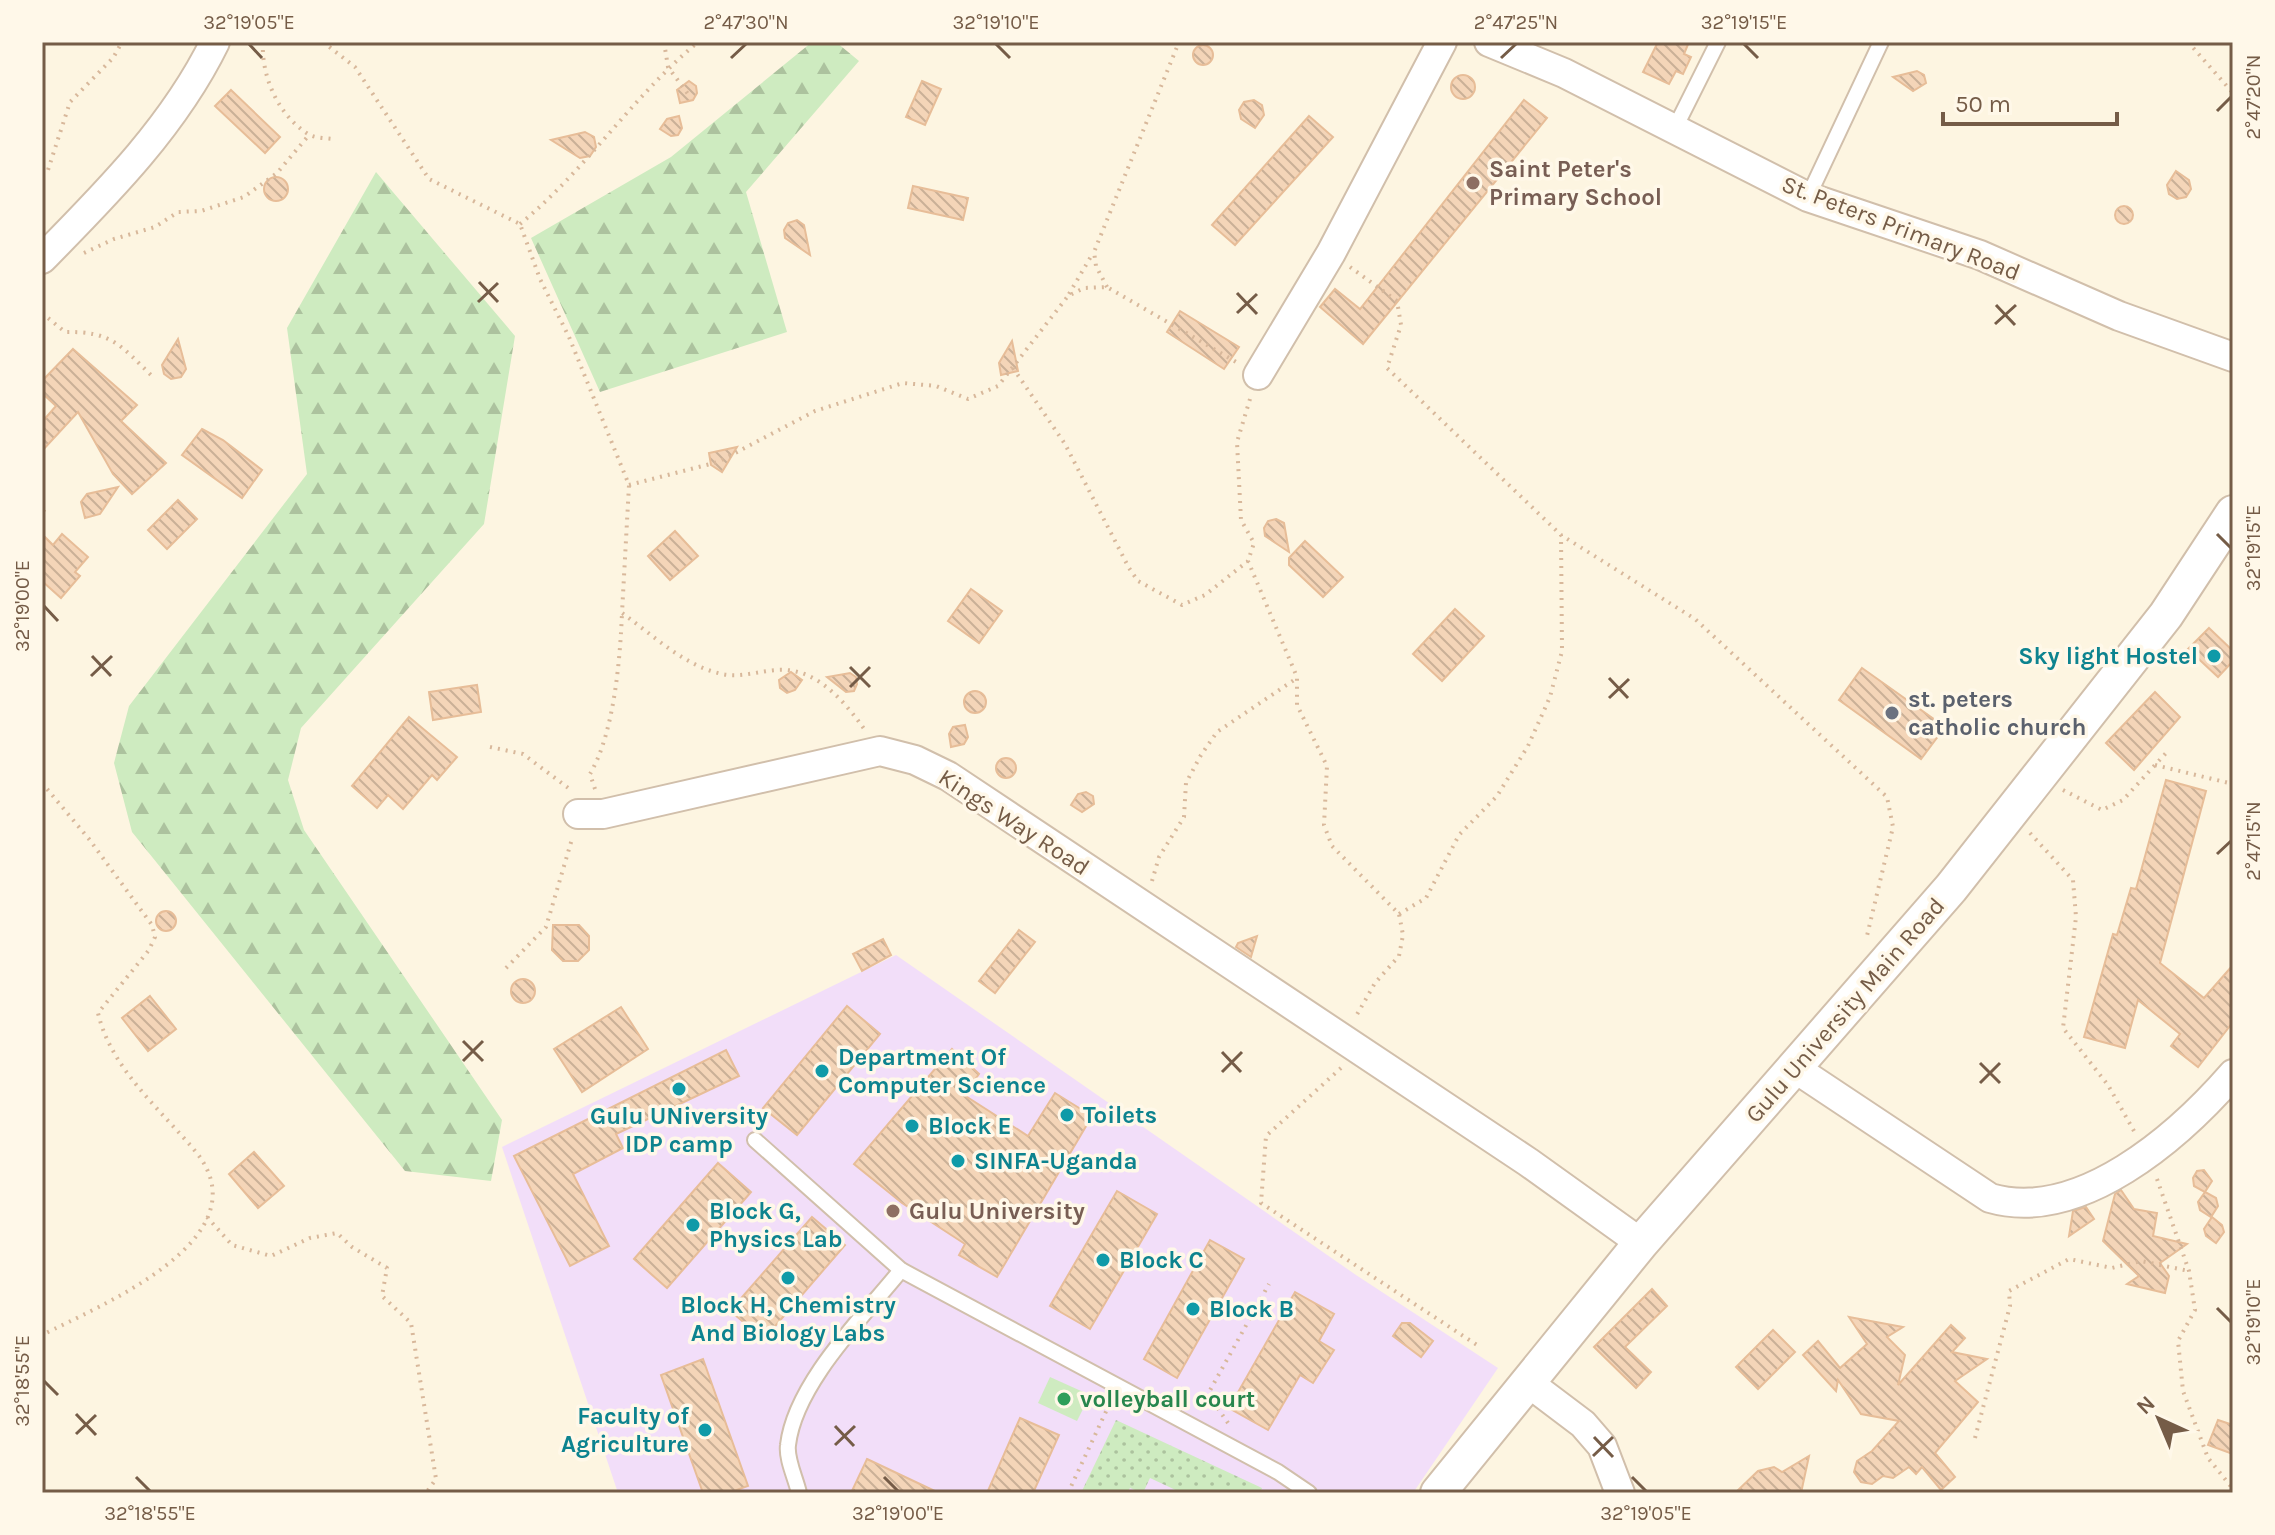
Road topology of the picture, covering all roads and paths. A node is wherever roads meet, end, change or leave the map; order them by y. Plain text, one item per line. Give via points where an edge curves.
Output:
1 (122, 42) edge
2 (215, 42) edge
3 (263, 42) edge
4 (323, 42) edge
5 (664, 42) edge
6 (698, 42) edge
7 (1179, 42) edge
8 (1442, 42) edge
9 (1489, 42) edge
10 (1718, 42) edge
11 (1881, 42) edge
12 (2188, 42) edge
13 (668, 67) junction
14 (2233, 93) edge
15 (688, 94) dead end
16 (1674, 130) junction
17 (309, 135) junction
18 (332, 139) dead end
19 (42, 175) edge
20 (1808, 197) junction
21 (520, 224) junction
22 (1094, 252) junction
23 (48, 253) edge
24 (1331, 253) junction
25 (1107, 287) junction
26 (1068, 296) junction
27 (42, 313) edge
28 (2233, 357) edge
29 (1012, 367) junction
30 (1258, 375) junction
31 (153, 377) dead end
32 (629, 485) junction
33 (42, 504) edge
34 (42, 513) edge
35 (2233, 513) edge
36 (1561, 535) junction
37 (1248, 561) junction
38 (622, 613) junction
39 (1297, 677) junction
40 (490, 747) dead end
41 (880, 751) junction
42 (2166, 753) dead end
43 (2155, 765) junction
44 (2040, 777) junction
45 (42, 783) edge
46 (2233, 784) edge
47 (2013, 808) junction
48 (591, 814) junction
49 (1144, 906) junction
50 (1399, 914) junction
51 (1863, 949) dead end
52 (506, 968) dead end
53 (1350, 1046) junction
54 (1793, 1067) junction
55 (2233, 1074) edge
56 (755, 1140) dead end
57 (2149, 1156) junction
58 (207, 1217) junction
59 (1641, 1243) junction
60 (901, 1270) junction
61 (2189, 1271) junction
62 (1269, 1284) dead end
63 (42, 1335) edge
64 (1480, 1347) dead end
65 (1526, 1381) junction
66 (1118, 1387) junction
67 (1975, 1438) dead end
68 (1254, 1460) junction
69 (2233, 1489) edge
70 (426, 1493) edge
71 (799, 1493) edge
72 (1068, 1493) edge
73 (1309, 1493) edge
74 (1438, 1493) edge
75 (1620, 1493) edge

1 - 19 path via 70,102
2 - 23 street via 162,129
3 - 17 path via 262,58 275,100
4 - 21 path via 355,67 429,179
5 - 13 path
6 - 13 path
7 - 22 path
8 - 24 street
9 - 16 street, St. Peters Primary Road via 1564,73
10 - 16 lane
11 - 20 lane
12 - 14 path
13 - 15 path
13 - 21 path via 553,197
16 - 20 street, St. Peters Primary Road
17 - 18 path
17 - 23 path via 277,173 244,197 201,211 178,212 155,227 90,252
20 - 28 street, St. Peters Primary Road via 1980,255 2119,316
21 - 32 path
22 - 25 path
22 - 26 path
24 - 30 street
24 - 36 path via 1397,301 1401,325 1387,368
25 - 26 path via 1084,288
25 - 30 path
26 - 29 path
27 - 31 path via 65,332 113,338
29 - 32 path via 983,396 968,399 936,386 903,383 815,411 718,462
29 - 37 path via 1065,444 1138,581 1182,605 1205,595
30 - 37 path via 1237,442 1241,520 1254,543
32 - 38 path
33 - 34 path
35 - 44 street, Gulu University Main Road via 2166,615
36 - 50 path via 1562,651 1550,697 1497,796 1459,835 1426,898
36 - 51 path via 1695,619 1887,797 1893,827
37 - 39 path
38 - 41 path via 677,654 721,674 792,669 806,673 850,709
38 - 48 path via 601,755 590,774
39 - 49 path via 1217,732 1201,755 1186,783 1184,817 1159,857
39 - 50 path via 1297,705 1327,766 1324,825 1332,846
40 - 48 path via 523,754
41 - 48 street, Kings Way Road
41 - 49 street, Kings Way Road via 948,776
42 - 43 path
43 - 44 path via 2123,800 2102,810
43 - 46 path
44 - 47 street, Gulu University Main Road
45 - 58 path via 152,925 155,937 149,950 98,1013 139,1089 209,1172
47 - 54 street, Gulu University Main Road via 1951,888
47 - 57 path via 2073,880 2076,917 2063,1028 2108,1085
48 - 52 path via 546,927
49 - 53 street, Kings Way Road
50 - 53 path via 1399,956 1375,983
53 - 59 street, Kings Way Road
53 - 64 path via 1266,1136 1261,1203
54 - 57 street via 1990,1198 2011,1204 2070,1195
54 - 59 street, Gulu University Main Road
55 - 57 street
56 - 60 lane
57 - 61 path
58 - 63 path via 167,1268
58 - 70 path via 232,1245 271,1256 310,1238 337,1233 387,1268 382,1296 411,1323 419,1360 436,1479
59 - 65 street, Gulu University Main Road
60 - 66 lane
60 - 71 lane via 828,1360 795,1415 787,1448
61 - 67 path via 2141,1261 2112,1268 2069,1259 2009,1291 2010,1306
61 - 69 path via 2195,1310 2178,1341 2183,1391 2208,1458
62 - 68 path via 1208,1394
65 - 74 street, Gulu University Main Road
65 - 75 street via 1583,1424 1602,1446
66 - 68 lane
66 - 72 path
68 - 73 lane

